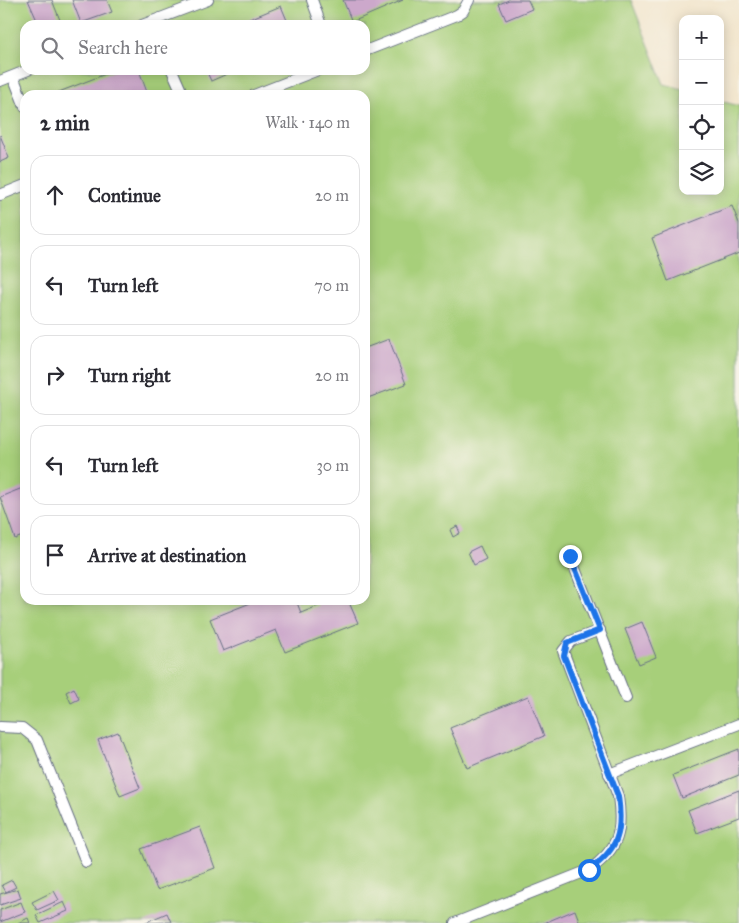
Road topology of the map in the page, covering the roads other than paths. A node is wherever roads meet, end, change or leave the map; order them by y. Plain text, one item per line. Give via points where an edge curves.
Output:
1 (208, 0) edge
2 (312, 0) edge
3 (469, 0) edge
4 (159, 20) edge
5 (319, 20) edge
6 (370, 49) edge
7 (20, 73) edge
8 (174, 75) edge
9 (305, 75) edge
10 (13, 76) junction
11 (0, 81) edge
12 (181, 90) edge
13 (267, 90) edge
14 (20, 94) edge
15 (20, 187) edge
16 (0, 195) edge
17 (570, 556) dead end
18 (600, 630) junction
19 (626, 698) dead end
20 (739, 724) edge
21 (0, 727) edge
22 (609, 774) junction
23 (86, 862) dead end
24 (455, 923) edge

1 - 4 lane
2 - 5 lane
3 - 6 lane via 457,15
7 - 10 lane
8 - 12 lane
9 - 13 lane
10 - 11 lane
10 - 14 lane
15 - 16 lane
17 - 18 lane
18 - 19 lane
18 - 22 lane via 571,641 563,651
20 - 22 lane
21 - 23 lane via 22,728 37,740
22 - 24 lane via 618,796 622,819 612,849 602,861 589,870

